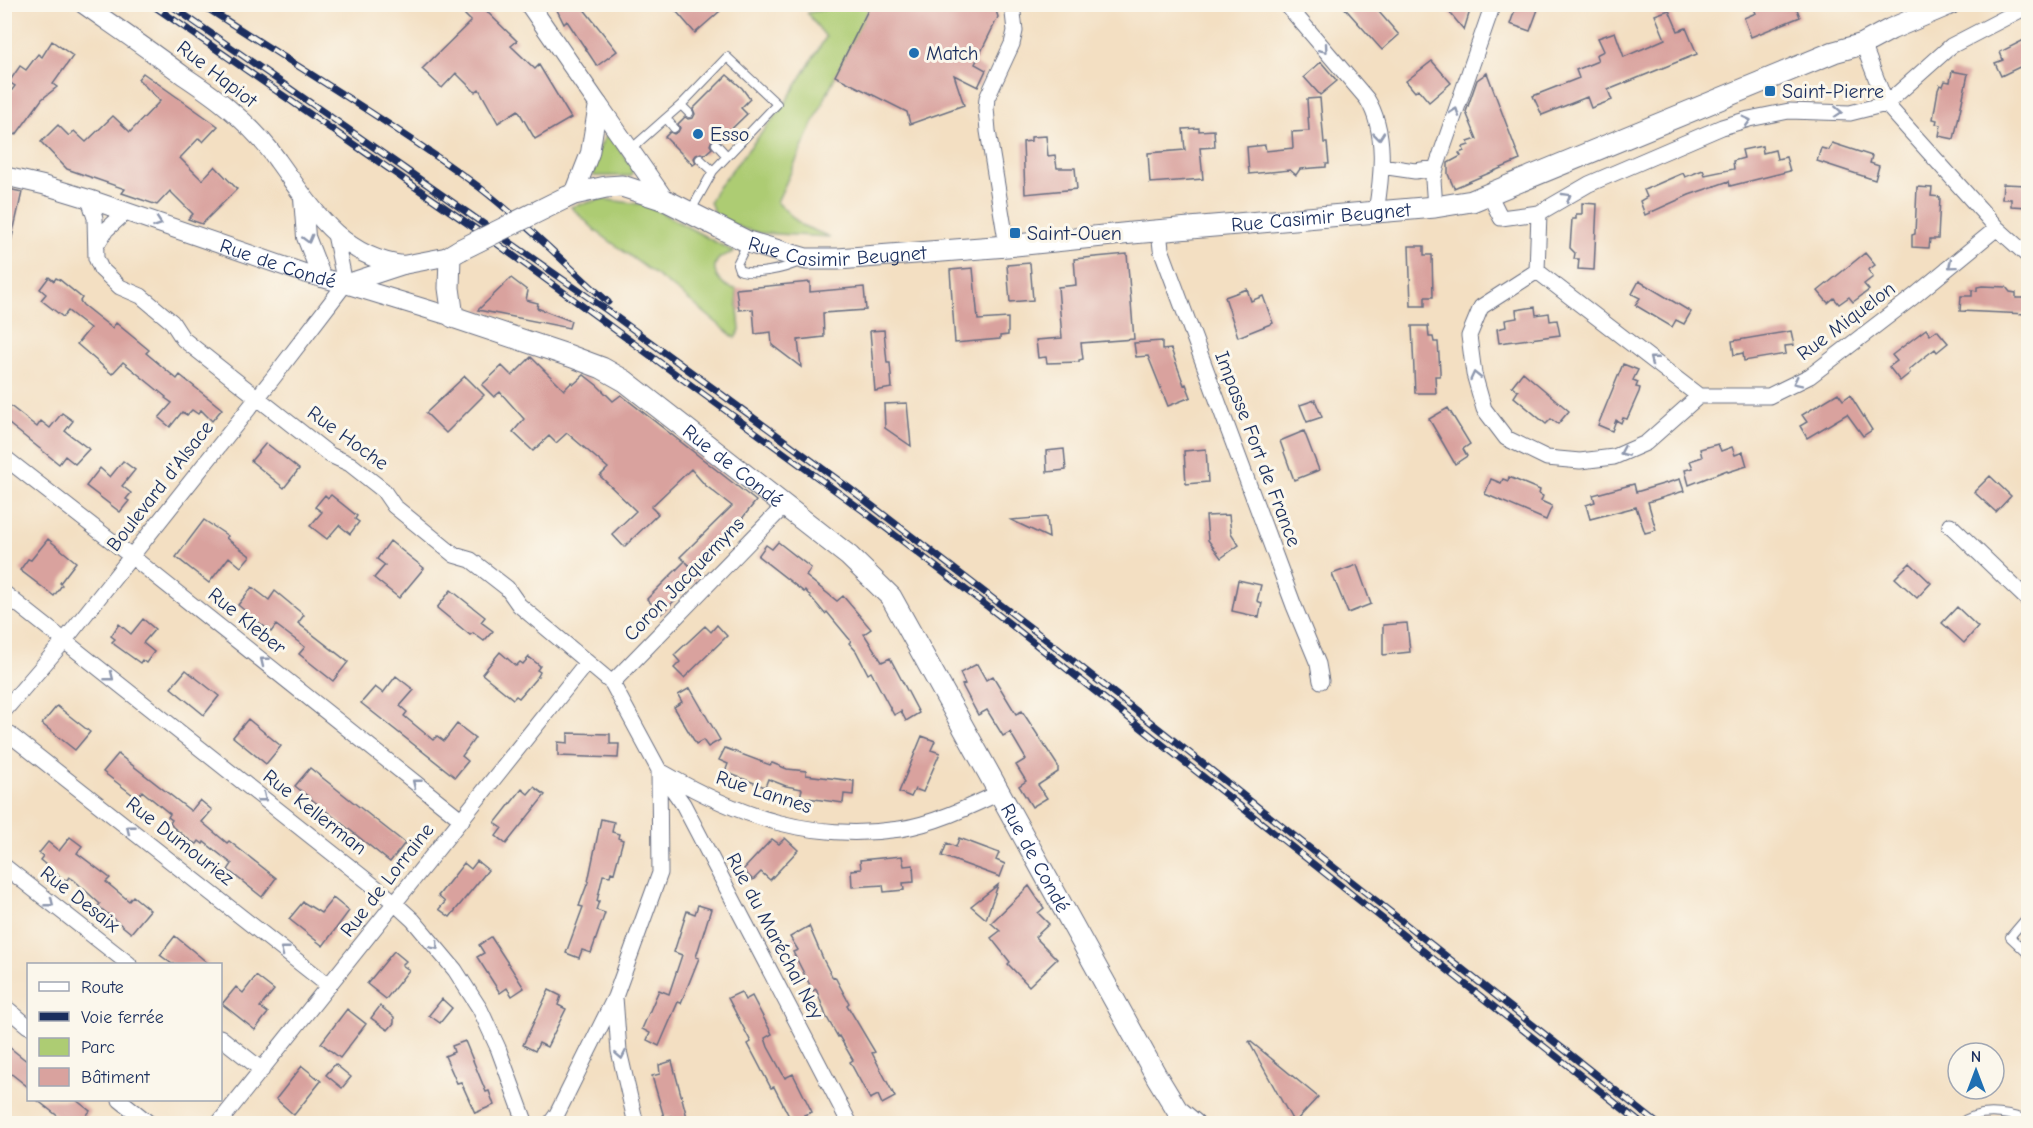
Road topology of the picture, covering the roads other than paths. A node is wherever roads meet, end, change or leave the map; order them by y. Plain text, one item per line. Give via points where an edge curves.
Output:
1 (83, 4) edge
2 (529, 4) edge
3 (1012, 4) edge
4 (1286, 4) edge
5 (1493, 4) edge
6 (1950, 4) edge
7 (2028, 6) edge
8 (1863, 44) junction
9 (598, 104) junction
10 (1886, 104) junction
11 (681, 105) junction
12 (689, 113) dead end
13 (666, 118) junction
14 (674, 128) dead end
15 (716, 144) dead end
16 (630, 150) junction
17 (727, 156) junction
18 (700, 159) dead end
19 (1381, 166) junction
20 (1436, 168) junction
21 (713, 171) junction
22 (4, 176) edge
23 (1489, 194) junction
24 (569, 196) junction
25 (303, 198) junction
26 (90, 199) junction
27 (665, 200) junction
28 (1435, 207) junction
29 (126, 212) junction
30 (1376, 212) junction
31 (689, 213) junction
32 (1539, 213) junction
33 (1997, 228) junction
34 (1159, 231) junction
35 (335, 234) junction
36 (748, 242) junction
37 (96, 246) junction
38 (1007, 246) junction
39 (455, 253) junction
40 (2028, 256) edge
41 (806, 259) junction
42 (403, 265) junction
43 (1537, 271) junction
44 (322, 278) junction
45 (345, 284) junction
46 (453, 317) junction
47 (1700, 396) junction
48 (258, 397) junction
49 (4, 457) edge
50 (785, 505) junction
51 (1950, 525) dead end
52 (132, 556) junction
53 (4, 593) edge
54 (2028, 600) edge
55 (65, 640) junction
56 (587, 662) junction
57 (1321, 681) dead end
58 (612, 683) junction
59 (4, 711) edge
60 (4, 730) edge
61 (659, 770) junction
62 (999, 793) junction
63 (462, 820) junction
64 (4, 867) edge
65 (395, 903) junction
66 (2028, 916) edge
67 (2028, 954) edge
68 (128, 963) edge
69 (330, 986) junction
70 (615, 997) junction
71 (4, 1006) edge
72 (27, 1025) edge
73 (222, 1039) edge
74 (262, 1070) junction
75 (121, 1101) edge
76 (1178, 1117) edge
77 (2028, 1120) edge
78 (150, 1124) edge
79 (218, 1124) edge
80 (526, 1124) edge
81 (550, 1124) edge
82 (636, 1124) edge
83 (850, 1124) edge
84 (1194, 1124) edge
85 (1959, 1124) edge

1 - 25 street, Rue Hapiot via 228,108 278,160
2 - 9 street
3 - 38 street via 1012,44 986,108
4 -> 19 street via 1372,107 1379,132
20 -> 5 street
6 - 8 main road, Rue Casimir Beugnet
7 - 10 street via 1951,46
8 - 10 street
8 - 23 main road, Rue Casimir Beugnet via 1834,52
9 - 16 street
9 - 24 street via 590,153
32 -> 10 street via 1590,184 1749,119 1789,111 1850,113
10 - 33 street
11 - 12 lane
11 - 13 lane
11 - 17 lane via 727,57 777,104
13 - 14 lane
13 - 16 lane
15 - 17 lane
16 - 27 street
17 - 21 lane
18 - 21 lane
19 - 20 street via 1415,171
19 - 30 street
20 - 28 street
21 - 31 lane
22 - 26 street, Rue de Condé
23 - 28 main road, Rue Casimir Beugnet
23 - 32 street via 1502,218
24 - 27 main road, Rue Casimir Beugnet via 622,186
24 - 39 main road, Rue Casimir Beugnet, bridge
25 - 35 street, Rue Hapiot
25 -> 44 street, Rue Hapiot via 306,237
26 - 29 street, Rue de Condé
26 - 37 street, Rue Hoche
27 - 31 main road, Rue Casimir Beugnet
28 - 30 main road, Rue Casimir Beugnet
29 - 37 street via 106,230
29 -> 44 street, Rue de Condé
30 - 34 main road, Rue Casimir Beugnet
31 - 36 main road, Rue Casimir Beugnet
32 - 43 street
33 - 40 street
33 -> 47 street, Rue Miquelon via 1810,376 1769,396
34 - 38 main road, Rue Casimir Beugnet
34 - 57 street, Impasse Fort de France via 1161,249 1318,664
35 - 42 street, Rue Hapiot via 363,254 383,263
35 - 45 street
36 - 41 main road, Rue Casimir Beugnet
36 - 41 lane via 737,264 745,273 787,268
37 - 48 street, Rue Hoche via 101,270 120,287 141,296 172,322 183,339
38 - 41 main road, Rue Casimir Beugnet
39 - 42 street
39 - 46 main road via 449,288
42 - 45 street
47 -> 43 street
47 -> 43 street via 1646,443 1614,457 1580,461 1547,458 1506,438 1484,410 1469,336 1481,307
44 - 45 street, Rue de Condé
45 - 46 street, Rue de Condé
45 - 48 street, Boulevard d'Alsace
46 - 50 main road, Rue de Condé via 610,372
48 - 52 street, Boulevard d'Alsace
48 - 56 street, Rue Hoche via 330,455 350,464 383,490 394,506 454,555 471,560 507,588 519,605
49 - 52 street, Rue Kleber
50 - 58 street, Coron Jacquemyns
50 - 62 main road, Rue de Condé via 849,556 891,597
51 - 54 street
52 - 55 street, Boulevard d'Alsace
63 -> 52 street, Rue Kleber
53 - 55 street, Rue Kellerman
55 - 59 street, Boulevard d'Alsace
55 -> 65 street, Rue Kellerman
56 - 58 street, Rue Hoche
56 - 63 street, Rue de Lorraine
58 - 61 street, Rue du Maréchal Ney
69 -> 60 street, Rue Dumouriez
61 - 62 street, Rue Lannes via 726,805 786,826 819,832 902,829 957,812
61 - 70 street via 660,873
61 - 83 street, Rue du Maréchal Ney via 683,804
62 - 76 main road, Rue de Condé
63 - 65 street, Rue de Lorraine
64 -> 68 street, Rue Desaix
65 - 69 street, Rue de Lorraine
65 -> 80 street, Rue Kellerman via 454,970 480,1009
66 - 67 lane via 2010,938
69 - 74 street, Rue de Lorraine
70 - 81 street
70 -> 82 street via 619,1051
71 - 72 street
73 - 74 street
74 - 79 street, Rue de Lorraine
75 - 78 street
76 - 84 main road, Rue de Condé
77 - 85 lane via 2010,1114 1986,1114

